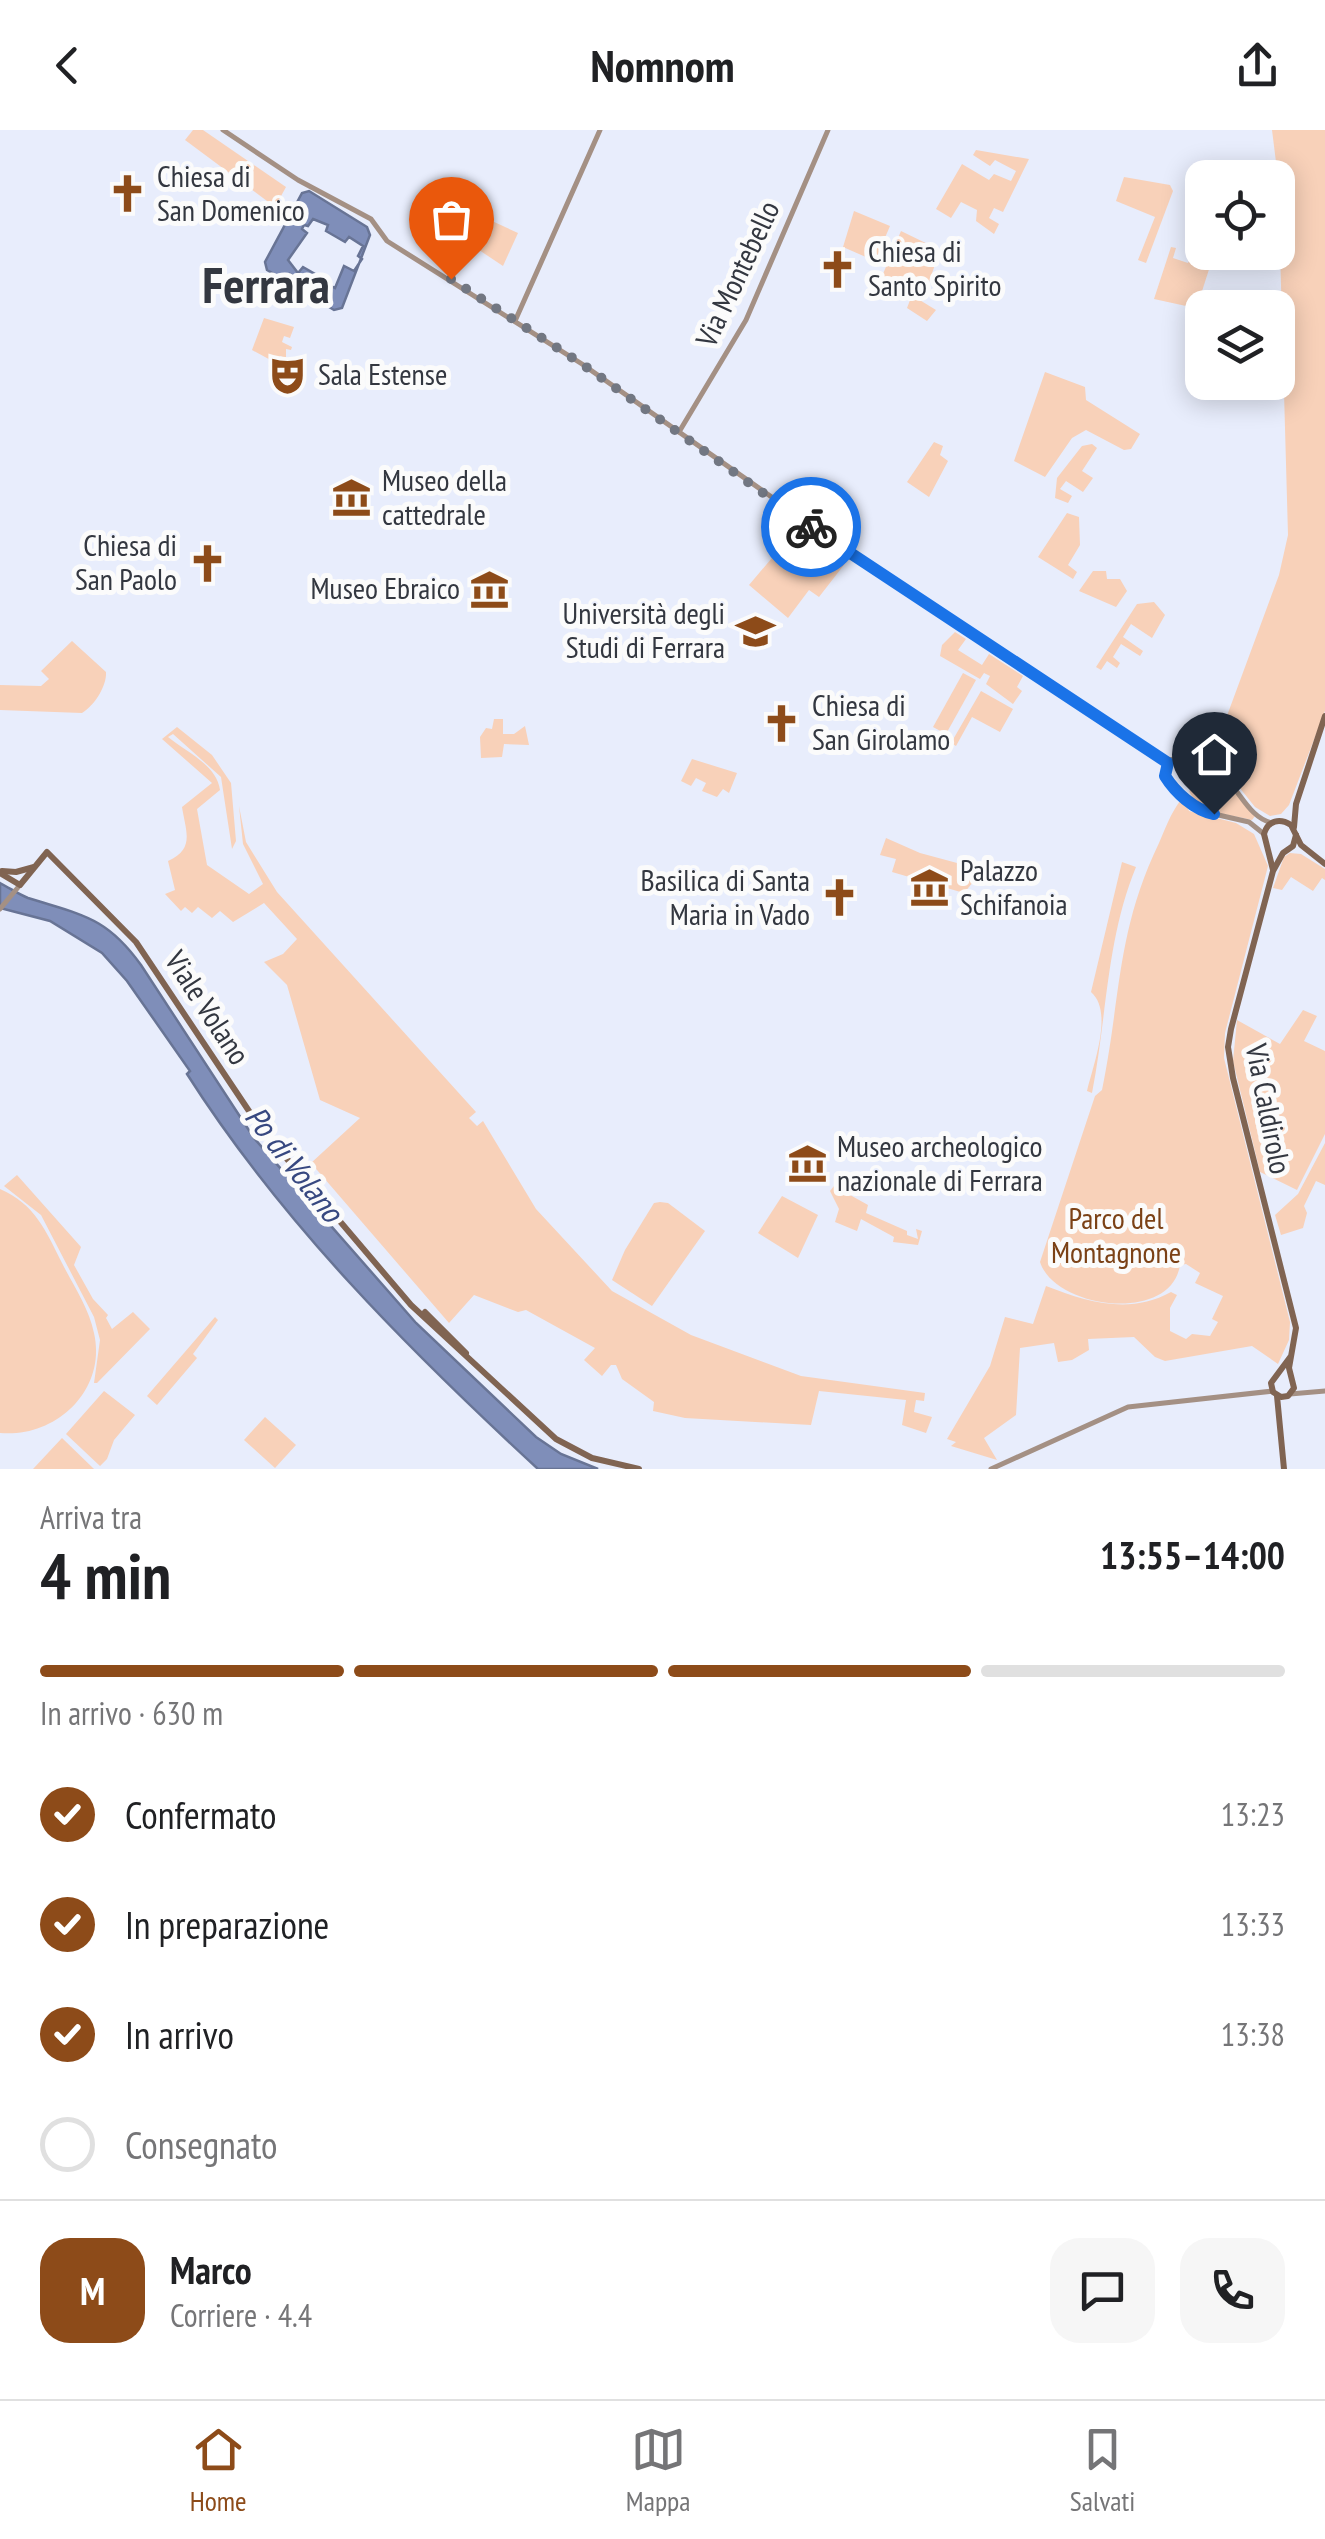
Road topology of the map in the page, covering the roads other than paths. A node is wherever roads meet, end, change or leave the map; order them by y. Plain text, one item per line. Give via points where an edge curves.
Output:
1 (223, 130) edge
2 (600, 130) edge
3 (828, 130) edge
4 (515, 321) junction
5 (679, 432) junction
6 (1325, 716) edge
7 (1168, 763) junction
8 (1294, 811) junction
9 (1282, 821) junction
10 (1272, 822) junction
11 (1295, 832) junction
12 (1264, 834) junction
13 (1269, 849) junction
14 (1286, 852) junction
15 (1325, 864) edge
16 (35, 866) junction
17 (0, 872) edge
18 (1273, 872) junction
19 (17, 888) junction
20 (0, 909) edge
21 (1291, 1356) junction
22 (1276, 1376) junction
23 (1293, 1379) junction
24 (1274, 1392) junction
25 (1322, 1392) edge
26 (1250, 1393) junction
27 (1288, 1395) junction
28 (1281, 1413) junction
29 (639, 1469) edge
30 (991, 1469) edge
31 (1284, 1469) edge

1 - 4 street via 371,219 378,234
2 - 4 street
3 - 5 street, Via Montebello via 746,320
4 - 5 street
5 - 7 street via 926,606
6 - 8 main road, Via Caldirolo
7 - 10 street via 1182,755 1199,761 1226,778 1258,818
7 - 12 street via 1166,778 1196,807 1249,822
8 - 9 main road
8 - 11 main road, Via Caldirolo
9 - 10 main road
9 - 11 main road
10 - 12 main road
11 - 14 main road, Via Caldirolo
11 - 15 main road
12 - 13 main road, Via Caldirolo
13 - 14 main road
13 - 18 main road, Via Caldirolo
14 - 15 main road via 1300,851
14 - 18 main road, Via Caldirolo
16 - 17 main road
16 - 19 main road
16 - 29 main road, Viale Volano via 47,852 136,942 250,1114 398,1288 491,1382 563,1444
17 - 19 main road
18 - 21 main road, Via Caldirolo via 1228,1046 1296,1328
19 - 20 street
21 - 22 main road
21 - 23 main road, Via Caldirolo
22 - 23 main road
22 - 24 main road
22 - 26 street
23 - 25 street
23 - 27 main road, Via Caldirolo
24 - 26 street
24 - 27 main road
24 - 28 main road
25 - 27 street
26 - 30 street via 1128,1407
27 - 28 main road, Via Caldirolo
28 - 31 main road

